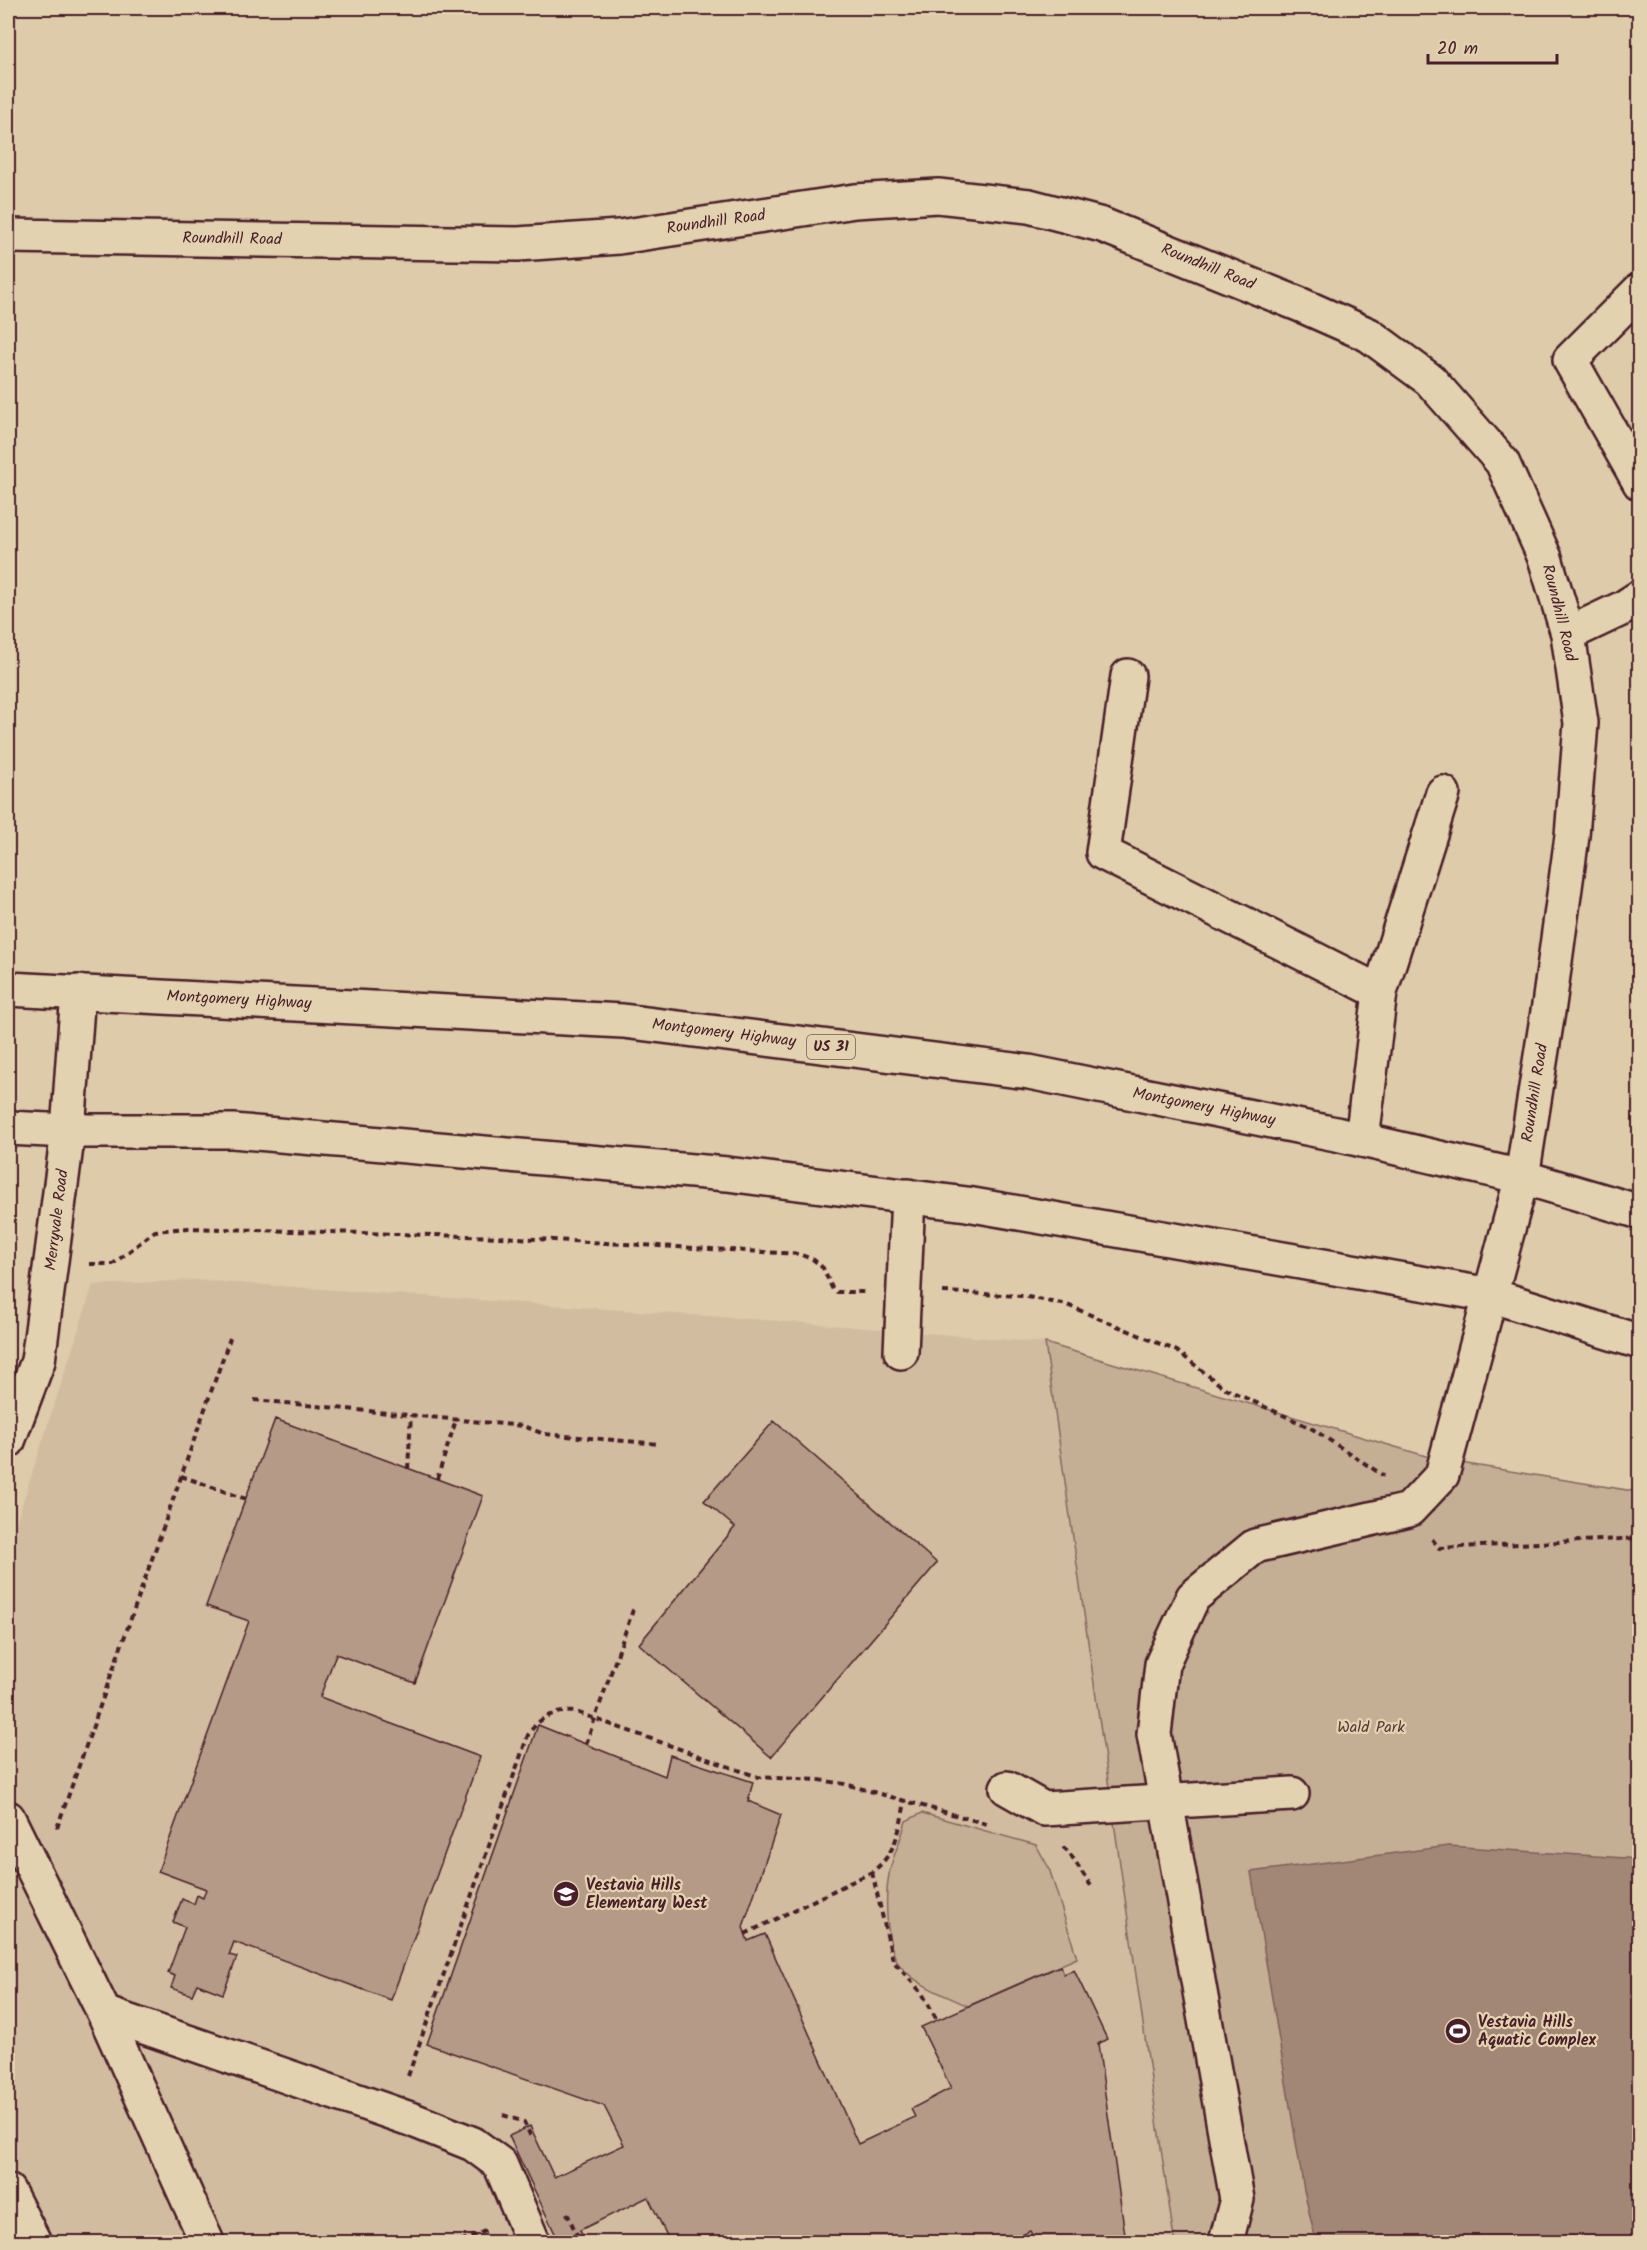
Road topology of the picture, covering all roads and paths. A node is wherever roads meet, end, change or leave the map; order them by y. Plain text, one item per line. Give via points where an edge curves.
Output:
1 (8, 236) edge
2 (1640, 290) edge
3 (1637, 473) edge
4 (1640, 597) edge
5 (1568, 634) junction
6 (1128, 676) dead end
7 (1443, 793) dead end
8 (8, 989) edge
9 (78, 992) junction
10 (1380, 992) junction
11 (8, 1128) edge
12 (68, 1131) junction
13 (1362, 1140) junction
14 (1522, 1177) junction
15 (908, 1196) junction
16 (1640, 1212) edge
17 (52, 1265) junction
18 (904, 1291) junction
19 (1490, 1295) junction
20 (230, 1338) dead end
21 (1640, 1342) edge
22 (901, 1352) dead end
23 (254, 1400) dead end
24 (411, 1415) junction
25 (456, 1420) junction
26 (8, 1442) edge
27 (660, 1444) dead end
28 (408, 1469) dead end
29 (181, 1476) junction
30 (437, 1479) dead end
31 (246, 1498) dead end
32 (1409, 1510) junction
33 (1640, 1538) edge
34 (634, 1607) dead end
35 (595, 1718) junction
36 (586, 1744) dead end
37 (1007, 1788) dead end
38 (1292, 1794) dead end
39 (905, 1801) junction
40 (1167, 1803) junction
41 (8, 1818) edge
42 (993, 1826) dead end
43 (56, 1830) dead end
44 (1059, 1844) dead end
45 (872, 1872) junction
46 (1091, 1886) dead end
47 (745, 1934) dead end
48 (104, 2013) junction
49 (937, 2020) dead end
50 (406, 2082) dead end
51 (492, 2111) dead end
52 (534, 2142) dead end
53 (8, 2191) edge
54 (562, 2202) dead end
55 (34, 2242) edge
56 (207, 2242) edge
57 (533, 2242) edge
58 (580, 2242) edge
59 (1226, 2242) edge

1 - 5 main road, Roundhill Road via 518,244 619,237 855,201 939,196 1039,209 1102,225 1369,335 1430,380 1502,462 1545,558
2 - 3 main road via 1570,360
4 - 5 main road
5 - 14 main road, Roundhill Road via 1581,723 1575,802
6 - 10 main road via 1103,853
7 - 10 main road
8 - 9 main road, Montgomery Highway / US 31
9 - 12 main road, Merryvale Road
9 - 13 main road, Montgomery Highway / US 31 via 623,1021 1029,1072
10 - 13 main road
11 - 12 main road
12 - 15 main road via 245,1132 727,1174
12 - 17 main road, Merryvale Road
13 - 14 main road, Montgomery Highway / US 31
14 - 16 main road, Montgomery Highway / US 31
14 - 19 main road, Roundhill Road
15 - 18 main road
15 - 19 main road
17 - 18 path via 113,1264 155,1230 478,1236 799,1254 823,1268 837,1292
17 - 26 main road, Merryvale Road via 38,1361
18 - 22 main road
18 - 32 path via 1023,1296 1056,1303 1177,1351 1224,1388 1311,1428 1390,1480
19 - 21 main road
19 - 32 main road, Roundhill Road via 1442,1475
20 - 29 path
23 - 24 path
24 - 25 path
24 - 28 path
25 - 27 path via 523,1426 544,1434
25 - 30 path
29 - 31 path
29 - 43 path
32 - 33 path via 1439,1548
32 - 40 main road via 1255,1546 1192,1597 1162,1665 1154,1734
34 - 35 path
35 - 36 path
35 - 39 path via 758,1777 819,1780
35 - 50 path via 562,1710 536,1723 528,1735
37 - 40 main road via 1044,1809
38 - 40 main road
39 - 42 path
39 - 45 path via 894,1848
40 - 59 main road via 1237,2199
41 - 48 main road
44 - 46 path via 1069,1852
45 - 47 path
45 - 49 path via 893,1961 922,1993
48 - 56 main road
48 - 57 main road via 472,2144 500,2164
51 - 52 path via 524,2122
53 - 55 main road
54 - 58 path

